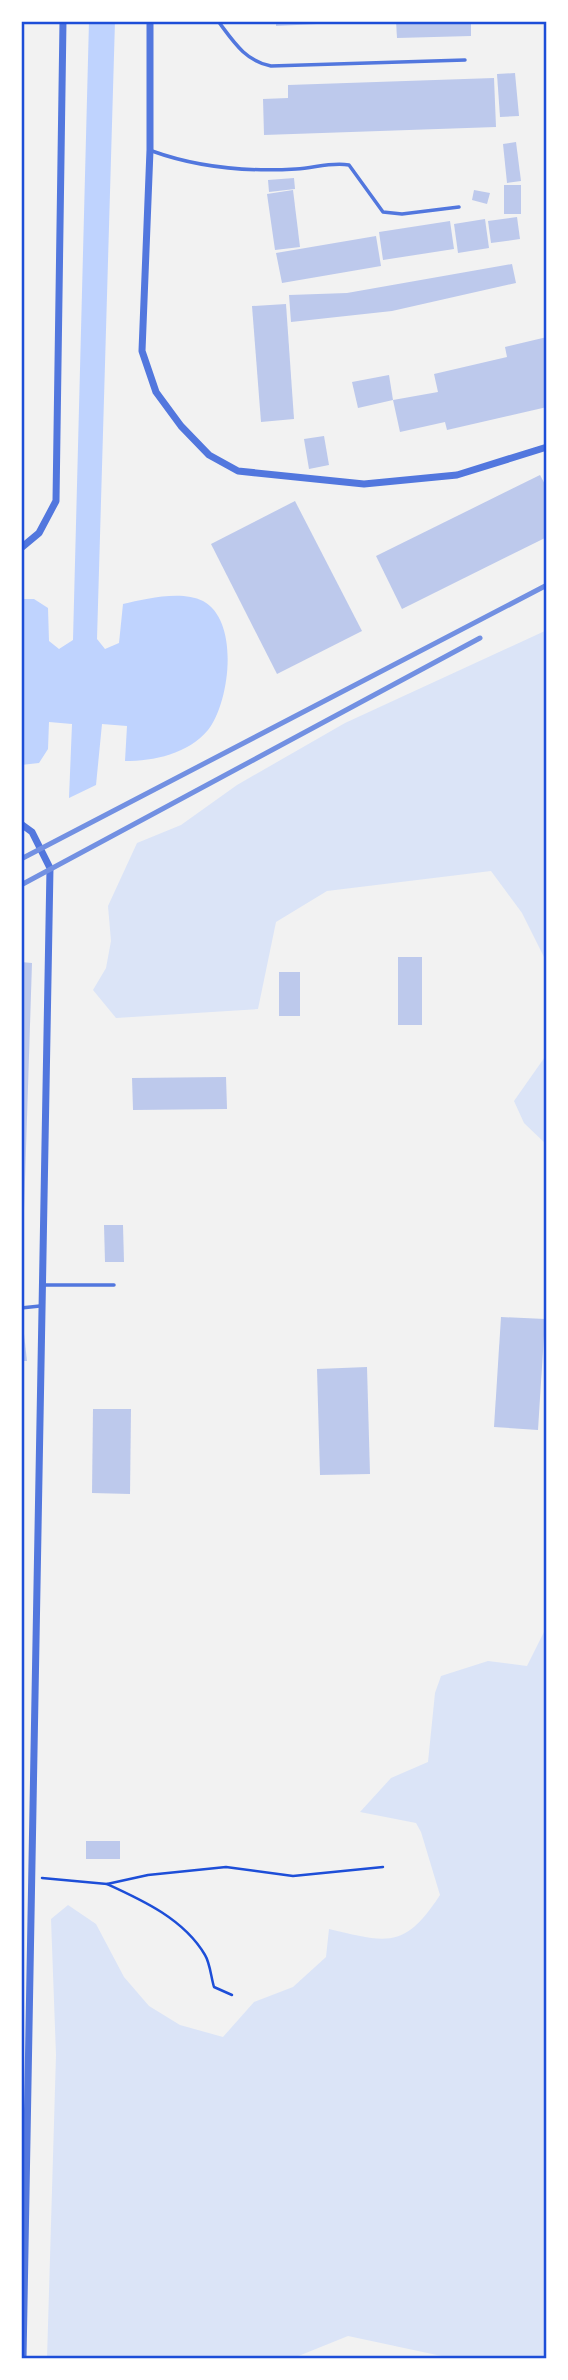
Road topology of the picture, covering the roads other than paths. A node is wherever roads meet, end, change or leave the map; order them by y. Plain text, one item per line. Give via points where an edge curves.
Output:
1 (63, 21) edge
2 (150, 21) edge
3 (218, 21) edge
4 (465, 60) dead end
5 (150, 150) junction
6 (459, 207) dead end
7 (547, 447) edge
8 (21, 548) edge
9 (21, 824) edge
10 (43, 1285) junction
11 (114, 1285) dead end
12 (42, 1306) junction
13 (21, 1308) edge
14 (23, 2359) edge

1 - 8 street via 56,500 39,533
2 - 5 street
3 - 4 lane via 240,50 256,63 271,66
5 - 6 lane via 233,170 309,168 332,162 349,165 383,212
5 - 7 street via 142,351 156,392 209,455 238,471 364,484 457,475
9 - 10 street via 32,832 50,868
10 - 11 lane
10 - 12 street
12 - 13 lane
12 - 14 street

